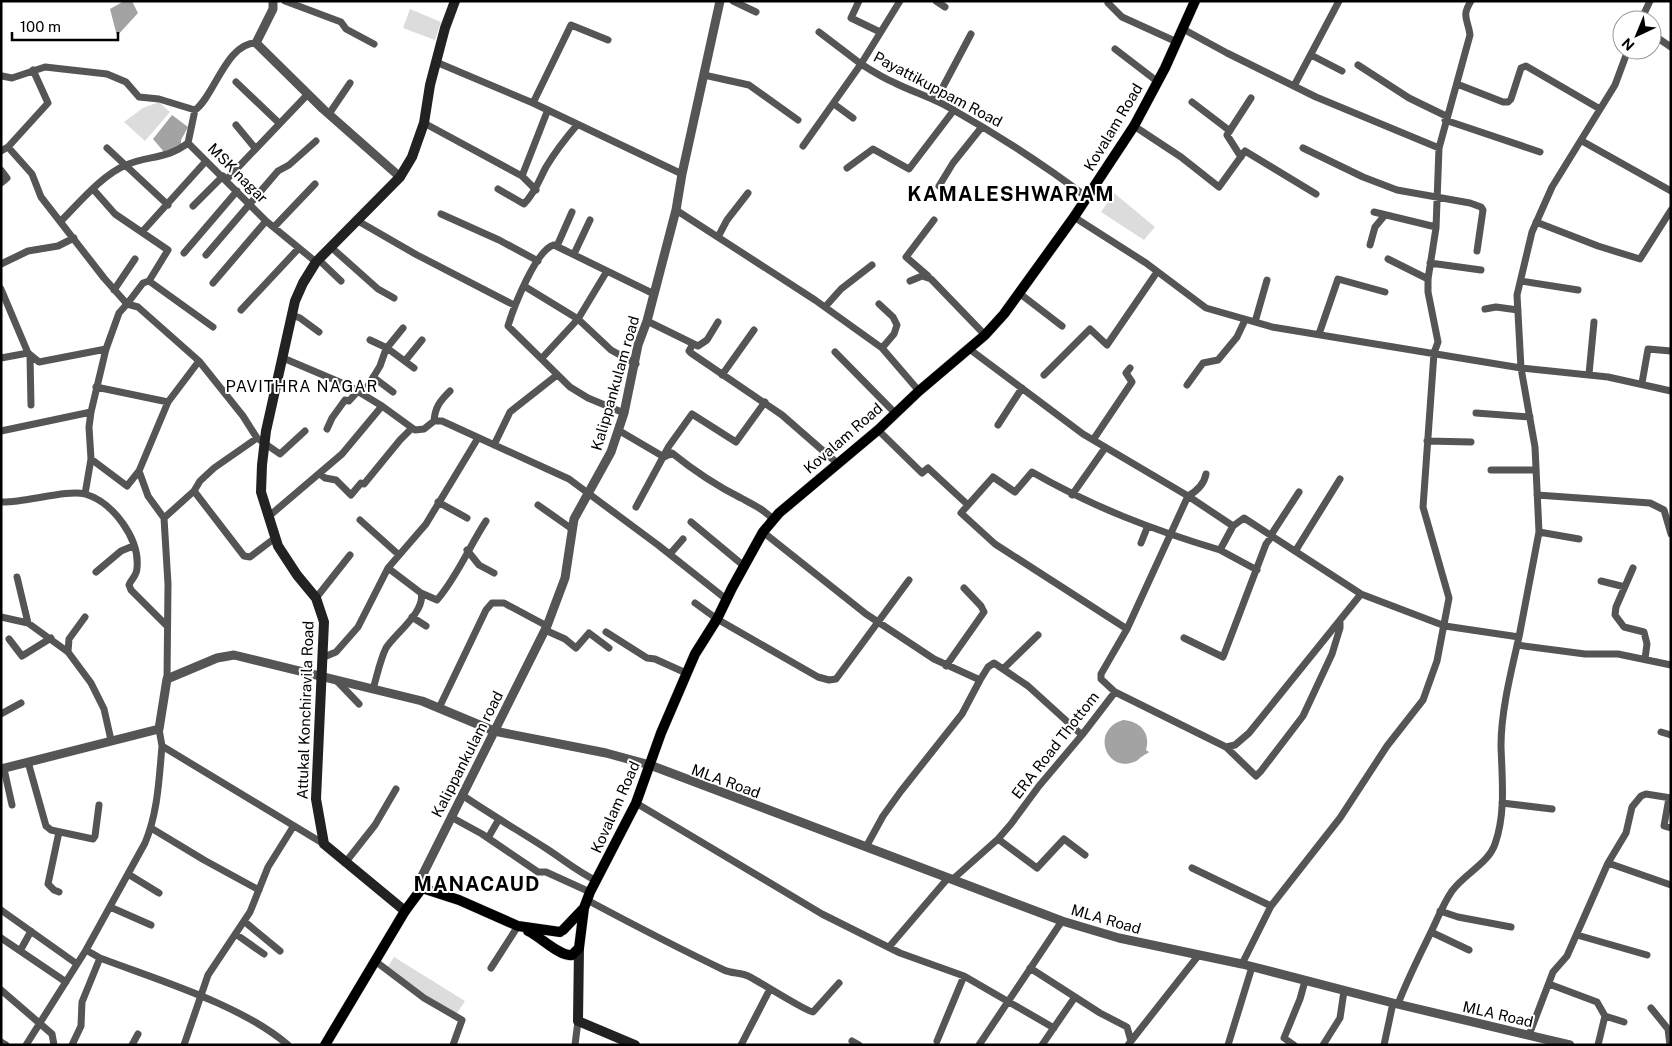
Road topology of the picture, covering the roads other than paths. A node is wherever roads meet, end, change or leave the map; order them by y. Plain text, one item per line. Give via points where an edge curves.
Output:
1 (273, 1) edge
2 (285, 1) edge
3 (455, 1) edge
4 (720, 1) edge
5 (733, 1) edge
6 (859, 1) edge
7 (900, 1) edge
8 (936, 1) edge
9 (1195, 1) edge
10 (1339, 1) edge
11 (1471, 1) edge
12 (1108, 3) dead end
13 (944, 7) dead end
14 (756, 12) dead end
15 (1183, 29) junction
16 (819, 32) dead end
17 (880, 32) junction
18 (971, 34) dead end
19 (608, 40) dead end
20 (1177, 42) junction
21 (256, 44) junction
22 (374, 44) dead end
23 (1115, 49) dead end
24 (1311, 56) junction
25 (1624, 60) edge
26 (436, 62) junction
27 (861, 64) junction
28 (1358, 65) dead end
29 (1, 67) edge
30 (33, 70) junction
31 (1342, 71) dead end
32 (704, 75) junction
33 (2, 77) edge
34 (236, 82) dead end
35 (1158, 82) junction
36 (350, 83) dead end
37 (1457, 84) junction
38 (1294, 86) junction
39 (308, 94) junction
40 (1251, 98) dead end
41 (936, 100) junction
42 (1192, 102) dead end
43 (533, 103) junction
44 (834, 104) junction
45 (1600, 109) junction
46 (195, 110) junction
47 (954, 110) junction
48 (547, 112) junction
49 (329, 114) junction
50 (853, 118) dead end
51 (1446, 118) junction
52 (798, 120) dead end
53 (279, 123) junction
54 (424, 123) junction
55 (236, 125) dead end
56 (577, 125) junction
57 (1134, 126) junction
58 (982, 128) junction
59 (1230, 132) junction
60 (316, 140) dead end
61 (1582, 141) junction
62 (188, 144) junction
63 (803, 146) dead end
64 (107, 148) dead end
65 (255, 148) junction
66 (1304, 148) dead end
67 (1439, 148) junction
68 (5, 149) edge
69 (1540, 152) dead end
70 (1243, 154) junction
71 (206, 161) junction
72 (126, 165) junction
73 (847, 168) dead end
74 (1, 170) edge
75 (682, 174) junction
76 (522, 176) junction
77 (400, 177) junction
78 (224, 178) junction
79 (1, 183) edge
80 (314, 184) dead end
81 (939, 186) dead end
82 (93, 189) junction
83 (498, 189) dead end
84 (536, 190) junction
85 (237, 191) junction
86 (1671, 191) edge
87 (748, 193) dead end
88 (1316, 194) dead end
89 (1088, 198) junction
90 (1438, 198) junction
91 (251, 204) junction
92 (168, 205) junction
93 (193, 206) dead end
94 (676, 210) junction
95 (1671, 210) edge
96 (572, 212) dead end
97 (1374, 212) dead end
98 (441, 214) dead end
99 (1385, 215) junction
100 (1074, 217) junction
101 (590, 220) dead end
102 (934, 220) dead end
103 (61, 221) junction
104 (266, 221) junction
105 (358, 221) junction
106 (1536, 222) junction
107 (1436, 226) junction
108 (274, 227) junction
109 (142, 232) junction
110 (718, 237) junction
111 (74, 238) junction
112 (1370, 245) dead end
113 (557, 246) junction
114 (299, 248) junction
115 (332, 248) junction
116 (1477, 251) dead end
117 (184, 253) dead end
118 (574, 254) junction
119 (206, 255) dead end
120 (136, 259) dead end
121 (1388, 259) dead end
122 (317, 261) junction
123 (538, 261) junction
124 (1430, 263) junction
125 (1, 264) edge
126 (872, 265) dead end
127 (607, 270) junction
128 (1481, 270) dead end
129 (1157, 272) junction
130 (928, 276) junction
131 (1428, 279) junction
132 (149, 280) junction
133 (1267, 280) dead end
134 (341, 281) dead end
135 (910, 281) dead end
136 (1521, 281) junction
137 (213, 283) dead end
138 (524, 286) junction
139 (1, 289) edge
140 (114, 290) junction
141 (1578, 290) dead end
142 (1385, 292) dead end
143 (1019, 293) junction
144 (654, 294) junction
145 (394, 298) dead end
146 (127, 304) junction
147 (879, 304) dead end
148 (514, 305) junction
149 (825, 307) junction
150 (1485, 309) dead end
151 (241, 310) dead end
152 (1518, 310) junction
153 (292, 315) junction
154 (578, 319) junction
155 (1245, 320) junction
156 (647, 321) junction
157 (718, 322) dead end
158 (1255, 322) junction
159 (1594, 322) dead end
160 (1062, 326) dead end
161 (213, 327) dead end
162 (403, 328) dead end
163 (754, 330) dead end
164 (319, 332) dead end
165 (1319, 334) junction
166 (985, 335) junction
167 (370, 340) dead end
168 (422, 340) dead end
169 (693, 344) junction
170 (386, 348) junction
171 (882, 348) junction
172 (968, 348) junction
173 (106, 349) junction
174 (1671, 351) edge
175 (834, 352) dead end
176 (1434, 353) junction
177 (29, 354) junction
178 (1, 358) edge
179 (283, 358) junction
180 (542, 358) junction
181 (199, 360) junction
182 (405, 361) junction
183 (636, 364) junction
184 (414, 368) dead end
185 (1130, 368) dead end
186 (1520, 368) junction
187 (722, 374) junction
188 (1589, 374) junction
189 (557, 375) junction
190 (1044, 375) dead end
191 (373, 377) junction
192 (1642, 383) junction
193 (1187, 385) dead end
194 (96, 387) junction
195 (1022, 388) junction
196 (450, 391) dead end
197 (919, 391) junction
198 (1671, 391) edge
199 (360, 392) junction
200 (393, 392) dead end
201 (168, 402) junction
202 (765, 402) junction
203 (31, 405) dead end
204 (382, 406) junction
205 (91, 412) junction
206 (1476, 412) dead end
207 (624, 413) junction
208 (894, 413) junction
209 (1530, 417) junction
210 (434, 421) junction
211 (998, 425) dead end
212 (412, 428) junction
213 (327, 429) dead end
214 (618, 430) junction
215 (878, 430) junction
216 (1, 431) edge
217 (305, 431) dead end
218 (478, 438) junction
219 (1093, 440) junction
220 (1427, 440) junction
221 (261, 442) junction
222 (1470, 442) dead end
223 (494, 445) junction
224 (1105, 448) junction
225 (664, 457) junction
226 (91, 459) junction
227 (837, 463) junction
228 (1491, 470) dead end
229 (1536, 470) junction
230 (139, 472) junction
231 (320, 474) junction
232 (1206, 474) dead end
233 (1340, 479) dead end
234 (194, 491) junction
235 (589, 492) junction
236 (1299, 492) dead end
237 (85, 494) junction
238 (1072, 495) junction
239 (1537, 495) junction
240 (1188, 496) junction
241 (1, 502) edge
242 (438, 502) junction
243 (538, 505) dead end
244 (968, 505) junction
245 (636, 507) dead end
246 (268, 517) junction
247 (164, 518) junction
248 (468, 518) dead end
249 (360, 520) dead end
250 (774, 520) junction
251 (486, 521) dead end
252 (691, 522) dead end
253 (1233, 526) junction
254 (1147, 528) junction
255 (572, 529) junction
256 (763, 532) junction
257 (1539, 532) junction
258 (1171, 534) junction
259 (1671, 534) edge
260 (1272, 535) junction
261 (275, 538) junction
262 (1579, 538) dead end
263 (683, 539) dead end
264 (1141, 543) dead end
265 (133, 546) junction
266 (467, 550) junction
267 (1220, 550) junction
268 (1296, 550) junction
269 (670, 554) junction
270 (350, 555) dead end
271 (400, 555) junction
272 (744, 566) junction
273 (388, 568) junction
274 (1633, 568) dead end
275 (1257, 570) junction
276 (96, 572) dead end
277 (494, 573) dead end
278 (17, 577) dead end
279 (910, 580) dead end
280 (1601, 581) dead end
281 (1625, 587) junction
282 (964, 588) dead end
283 (421, 593) junction
284 (1361, 594) junction
285 (316, 598) junction
286 (726, 599) junction
287 (695, 602) dead end
288 (1, 617) edge
289 (85, 617) dead end
290 (412, 617) junction
291 (717, 619) junction
292 (878, 620) junction
293 (1340, 620) junction
294 (28, 622) junction
295 (167, 626) junction
296 (426, 626) dead end
297 (1445, 626) junction
298 (546, 628) junction
299 (1127, 629) junction
300 (606, 632) dead end
301 (1038, 635) dead end
302 (51, 638) junction
303 (1184, 638) dead end
304 (9, 639) dead end
305 (1518, 641) junction
306 (609, 648) dead end
307 (68, 652) junction
308 (324, 657) junction
309 (1645, 658) junction
310 (1671, 665) edge
311 (946, 666) junction
312 (1003, 668) junction
313 (686, 673) junction
314 (323, 676) junction
315 (167, 679) junction
316 (336, 680) junction
317 (980, 680) junction
318 (373, 689) junction
319 (1115, 692) junction
320 (21, 703) dead end
321 (359, 704) dead end
322 (439, 708) junction
323 (1, 714) edge
324 (159, 729) junction
325 (494, 731) junction
326 (1661, 732) dead end
327 (1671, 734) edge
328 (1082, 735) junction
329 (111, 740) junction
330 (162, 746) junction
331 (1226, 747) junction
332 (28, 762) junction
333 (650, 765) junction
334 (2, 769) edge
335 (396, 789) dead end
336 (462, 795) junction
337 (1670, 798) edge
338 (636, 803) junction
339 (1502, 803) junction
340 (12, 805) dead end
341 (99, 805) dead end
342 (1552, 809) dead end
343 (451, 817) junction
344 (499, 819) junction
345 (151, 828) junction
346 (293, 828) junction
347 (1671, 828) edge
348 (59, 832) junction
349 (488, 838) junction
350 (998, 839) junction
351 (324, 844) junction
352 (866, 847) junction
353 (1085, 855) dead end
354 (345, 863) junction
355 (1608, 863) junction
356 (1192, 868) dead end
357 (128, 874) junction
358 (950, 878) junction
359 (596, 880) junction
360 (1671, 885) edge
361 (422, 888) junction
362 (259, 890) junction
363 (59, 892) dead end
364 (158, 893) dead end
365 (587, 900) junction
366 (1271, 906) junction
367 (110, 907) junction
368 (1, 910) edge
369 (405, 911) junction
370 (1440, 911) junction
371 (1062, 921) junction
372 (244, 922) junction
373 (151, 925) dead end
374 (518, 926) junction
375 (1511, 927) dead end
376 (31, 930) junction
377 (562, 931) junction
378 (1431, 932) junction
379 (237, 935) junction
380 (1577, 935) junction
381 (1, 938) edge
382 (580, 944) junction
383 (889, 947) junction
384 (86, 950) junction
385 (1469, 950) dead end
386 (20, 951) junction
387 (280, 951) dead end
388 (559, 951) junction
389 (264, 954) dead end
390 (1647, 955) dead end
391 (1198, 956) junction
392 (100, 958) junction
393 (375, 961) junction
394 (77, 964) junction
395 (1242, 964) junction
396 (1252, 967) junction
397 (492, 968) dead end
398 (1030, 968) junction
399 (579, 969) junction
400 (964, 976) junction
401 (1304, 981) junction
402 (66, 982) junction
403 (839, 983) dead end
404 (1549, 984) junction
405 (770, 989) junction
406 (1, 990) edge
407 (1344, 991) junction
408 (200, 997) junction
409 (1075, 997) junction
410 (1008, 1002) junction
411 (1396, 1004) junction
412 (1651, 1008) dead end
413 (1605, 1016) junction
414 (578, 1021) junction
415 (38, 1022) junction
416 (1624, 1022) dead end
417 (1669, 1026) edge
418 (1054, 1028) junction
419 (138, 1034) dead end
420 (1530, 1035) junction
421 (937, 1041) dead end
422 (1, 1042) edge
423 (1129, 1043) edge
424 (6, 1045) edge
425 (26, 1045) edge
426 (54, 1045) edge
427 (72, 1045) edge
428 (132, 1045) edge
429 (184, 1045) edge
430 (288, 1045) edge
431 (325, 1045) edge
432 (454, 1045) edge
433 (576, 1045) edge
434 (635, 1045) edge
435 (742, 1045) edge
436 (979, 1045) edge
437 (1042, 1045) edge
438 (1228, 1045) edge
439 (1294, 1045) edge
440 (1323, 1045) edge
441 (1384, 1045) edge
442 (1570, 1045) edge
443 (1598, 1045) edge
444 (1670, 1045) edge

1 - 21 street via 273,9
2 - 22 street via 341,22 346,29
3 - 26 main road, Attukal Konchiravila Road
4 - 32 street, Kalippankulam road
5 - 14 street
6 - 17 street via 850,18
7 - 17 street, Payattikuppam Road
8 - 13 street
9 - 15 main road, Kovalam Road
10 - 24 street
11 - 37 street via 1465,11 1470,35
12 - 20 street via 1122,18
15 - 20 main road, Kovalam Road
15 - 38 street
16 - 27 street
17 - 27 street, Payattikuppam Road
18 - 41 street
19 - 43 street via 571,26
20 - 35 main road, Kovalam Road
21 - 39 street
21 - 46 street via 249,43 234,55
23 - 35 street
24 - 31 street
24 - 38 street
25 - 45 street via 1615,85
26 - 43 street
26 - 54 main road, Attukal Konchiravila Road
27 - 41 street, Payattikuppam Road via 893,83
27 - 44 street
28 - 51 street
29 - 33 street
30 - 33 street via 12,78
30 - 46 street via 45,67 107,74 126,82 139,97 159,99
30 - 68 street via 48,103
32 - 52 street via 749,86
32 - 75 street, Kalippankulam road
34 - 53 street
35 - 57 main road, Kovalam Road
36 - 49 street
37 - 45 street via 1508,102 1521,68 1526,66
37 - 51 street
38 - 67 street
39 - 49 street
39 - 53 street
40 - 59 street
41 - 47 street, Payattikuppam Road
42 - 59 street
43 - 48 street
44 - 50 street
44 - 63 street
45 - 61 street
46 - 62 street
47 - 58 street, Payattikuppam Road
47 - 73 street via 909,169 873,149
48 - 56 street
48 - 76 street
49 - 77 street
51 - 67 street
51 - 69 street
53 - 65 street
54 - 76 street
54 - 77 main road, Attukal Konchiravila Road via 412,157
55 - 65 street
56 - 75 street
56 - 84 street via 554,155
57 - 70 street via 1219,187
57 - 89 main road, Kovalam Road
58 - 81 street
58 - 89 street, Payattikuppam Road via 1035,158
59 - 70 street via 1228,135
60 - 91 street via 289,166 278,171
61 - 86 street
61 - 106 street via 1552,187
62 - 71 street, MSK nagar
62 - 72 street, MSK nagar via 177,152
64 - 72 street
65 - 78 street
66 - 90 street via 1397,190
67 - 90 street
68 - 103 street via 32,174 41,196
70 - 88 street
71 - 78 street, MSK nagar
71 - 92 street
72 - 82 street, MSK nagar
72 - 92 street
74 - 79 street via 7,178
75 - 94 street, Kalippankulam road
76 - 84 street
77 - 105 main road, Attukal Konchiravila Road
78 - 85 street, MSK nagar
78 - 93 street
80 - 108 street
82 - 103 street, MSK nagar
82 - 109 street via 115,214
83 - 84 street via 524,204
85 - 91 street, MSK nagar
85 - 117 street
87 - 110 street
89 - 100 main road, Kovalam Road
90 - 107 street
90 - 116 street via 1470,203 1483,210
91 - 104 street, MSK nagar
91 - 119 street
92 - 109 street
94 - 110 street
94 - 144 street, Kalippankulam road
95 - 106 street via 1640,259
96 - 113 street
97 - 99 street
98 - 123 street
99 - 107 street
99 - 112 street via 1375,227
100 - 129 street
100 - 143 main road, Kovalam Road
101 - 118 street
102 - 130 street via 906,257
103 - 111 street
104 - 108 street, MSK nagar
104 - 137 street
105 - 115 main road, Attukal Konchiravila Road
105 - 148 street
106 - 136 street
107 - 124 street
108 - 114 street, MSK nagar
109 - 132 street via 168,250
110 - 149 street
111 - 125 street via 58,246 28,251
111 - 140 street
113 - 118 street
113 - 123 street via 549,246
114 - 122 street, MSK nagar
114 - 151 street
115 - 122 main road, Attukal Konchiravila Road
115 - 145 street via 378,289
118 - 127 street
120 - 140 street
121 - 131 street
122 - 134 street, MSK nagar
122 - 153 main road, Attukal Konchiravila Road via 303,283
123 - 138 street
124 - 128 street
124 - 131 street
126 - 149 street
127 - 144 street
127 - 154 street
129 - 155 street via 1206,308
129 - 190 street via 1107,345 1090,329
130 - 135 street
130 - 166 street
131 - 176 street via 1438,342
132 - 146 street
132 - 161 street
133 - 158 street
136 - 141 street
136 - 152 street via 1517,295
138 - 148 street
138 - 154 street
139 - 177 street
140 - 146 street
142 - 165 street via 1338,279
143 - 160 street
143 - 166 main road, Kovalam Road
144 - 156 street, Kalippankulam road
146 - 173 street via 119,312
146 - 181 street via 138,307
147 - 171 street via 897,325
148 - 180 street via 508,326
149 - 171 street
150 - 152 street
152 - 186 street
153 - 164 street
153 - 179 main road, Attukal Konchiravila Road
154 - 180 street
154 - 183 street via 611,350
155 - 158 street
155 - 193 street via 1218,360 1203,363
156 - 169 street
156 - 183 street, Kalippankulam road via 638,345
157 - 169 street via 701,346
158 - 165 street
159 - 188 street
162 - 170 street
163 - 187 street
165 - 176 street
166 - 172 main road, Kovalam Road
167 - 170 street
168 - 182 street
169 - 187 street via 689,351
170 - 182 street
170 - 191 street
171 - 197 street
172 - 195 street
172 - 197 main road, Kovalam Road
173 - 177 street via 39,362
173 - 194 street
174 - 192 street via 1648,350
175 - 208 street
176 - 186 street
176 - 220 street
177 - 178 street
177 - 203 street
179 - 199 street
179 - 221 main road, Attukal Konchiravila Road
180 - 189 street
181 - 201 street
181 - 221 street
182 - 184 street
183 - 207 street, Kalippankulam road
185 - 219 street via 1126,373 1132,382
186 - 188 street
186 - 209 street
187 - 202 street
188 - 192 street
189 - 207 street via 588,398
189 - 223 street via 510,412
191 - 199 street
191 - 200 street
192 - 198 street
194 - 201 street
194 - 205 street
195 - 211 street
195 - 219 street
196 - 210 street via 439,401
197 - 208 main road, Kovalam Road
199 - 204 street
199 - 213 street via 346,400
201 - 230 street
202 - 225 street via 736,442 692,414
202 - 227 street
204 - 212 street
204 - 231 street via 342,454
205 - 216 street
205 - 226 street
206 - 209 street
207 - 214 street, Kalippankulam road
208 - 215 main road, Kovalam Road
209 - 229 street
210 - 212 street via 424,429
210 - 218 street via 442,421
212 - 231 street via 352,495 336,480
214 - 225 street
214 - 235 street, Kalippankulam road via 611,452
215 - 227 main road, Kovalam Road
215 - 244 street via 922,474 928,468
217 - 221 street via 280,454
218 - 223 street
218 - 242 street
219 - 224 street
220 - 222 street
220 - 297 street via 1423,507 1452,598
221 - 234 street via 214,468
221 - 246 main road, Attukal Konchiravila Road via 261,492
223 - 235 street via 569,479
224 - 238 street
224 - 240 street
225 - 245 street
225 - 250 street via 672,453 696,472 757,505
226 - 230 street via 127,486
226 - 237 street
227 - 250 main road, Kovalam Road
228 - 229 street
229 - 239 street
230 - 247 street via 148,496
231 - 246 street
232 - 240 street via 1205,481 1196,492
233 - 268 street
234 - 247 street
234 - 261 street via 244,556 250,557
235 - 255 street, Kalippankulam road
235 - 269 street
236 - 260 street
237 - 241 street
237 - 265 street via 114,511
238 - 244 street via 1032,472 1015,492 993,477
238 - 254 street
239 - 257 street
239 - 259 street via 1650,503 1664,510
240 - 253 street
240 - 258 street
242 - 248 street
242 - 271 street via 426,524
243 - 255 street
244 - 299 street via 961,513 995,544
246 - 261 main road, Attukal Konchiravila Road
247 - 295 street
249 - 271 street
250 - 256 main road, Kovalam Road
251 - 266 street
252 - 272 street
253 - 260 street via 1244,518
253 - 267 street
254 - 258 street
254 - 264 street
255 - 298 street, Kalippankulam road via 565,578
256 - 272 main road, Kovalam Road
256 - 292 street via 866,614
257 - 262 street
257 - 305 street
258 - 267 street
258 - 299 street
260 - 268 street
260 - 275 street
261 - 285 main road, Attukal Konchiravila Road via 288,563
263 - 269 street
265 - 276 street via 121,551
265 - 295 street via 137,568 129,585 131,590
266 - 277 street via 479,564
266 - 283 street via 451,584 437,600
267 - 275 street
268 - 284 street
269 - 286 street
270 - 285 street
271 - 273 street
272 - 286 main road, Kovalam Road
273 - 283 street
273 - 308 street via 358,627 337,651
274 - 281 street
275 - 303 street via 1223,657
278 - 294 street
279 - 292 street
280 - 281 street
281 - 309 street via 1615,615 1624,627 1644,632 1647,644
282 - 311 street via 984,612
283 - 290 street via 422,600
284 - 293 street
284 - 297 street
285 - 308 main road, Attukal Konchiravila Road via 324,622
286 - 291 main road, Kovalam Road
287 - 291 street
288 - 294 street
289 - 307 street via 69,639
290 - 296 street
290 - 318 street via 386,648
291 - 292 street via 818,677 829,680 836,679
291 - 313 main road, Kovalam Road via 694,654
292 - 311 street
293 - 331 street via 1249,733 1235,745
293 - 331 street, ERA Road Thottom via 1332,654 1303,716 1261,771 1256,776
294 - 302 street
295 - 315 street
297 - 305 street
297 - 366 street via 1438,661 1423,700 1387,746 1340,818
298 - 306 street via 576,648 589,633
298 - 322 street via 504,603 492,602
298 - 325 street, Kalippankulam road
299 - 319 street via 1101,674 1101,679
300 - 313 street via 647,658
301 - 312 street
302 - 304 street via 22,656
302 - 307 street
305 - 309 street
305 - 339 street via 1501,745 1504,772
307 - 329 street via 91,683 104,709
308 - 314 main road, Attukal Konchiravila Road
309 - 310 street
311 - 317 street
312 - 317 street via 994,664 988,667
312 - 328 street
313 - 333 main road, Kovalam Road
314 - 315 street, MLA Road via 234,655 217,658
314 - 316 street, MLA Road
314 - 351 main road, Attukal Konchiravila Road via 316,799
315 - 324 street
316 - 318 street, MLA Road
316 - 321 street
317 - 352 street via 962,714 901,791
318 - 322 street, MLA Road
319 - 328 street, ERA Road Thottom
319 - 331 street, ERA Road Thottom
320 - 323 street
322 - 325 street, MLA Road
324 - 329 street
324 - 330 street
325 - 333 street, MLA Road
325 - 336 street, Kalippankulam road
326 - 327 street
328 - 350 street, ERA Road Thottom
329 - 332 street
330 - 345 street
330 - 346 street
332 - 334 street
332 - 348 street via 43,822 51,830
333 - 338 main road, Kovalam Road
333 - 352 street, MLA Road
334 - 340 street
335 - 354 street via 376,825
336 - 343 street, Kalippankulam road
336 - 344 street
337 - 347 street via 1664,826
337 - 355 street via 1646,794 1636,801 1626,833
338 - 359 main road, Kovalam Road
338 - 383 street via 804,904
339 - 342 street
339 - 370 street via 1494,848 1457,884
341 - 348 street via 93,839
343 - 349 street
343 - 361 street, Kalippankulam road via 422,876
344 - 349 street
344 - 359 street via 580,873
345 - 357 street
345 - 362 street
346 - 351 street
346 - 362 street via 268,867
348 - 363 street via 48,884
349 - 365 street
350 - 353 street via 1037,868 1064,839
350 - 358 street, ERA Road Thottom
351 - 354 main road
352 - 358 street, MLA Road
354 - 369 main road
355 - 360 street
355 - 380 street
356 - 366 street
357 - 364 street
357 - 367 street
358 - 371 street, MLA Road
358 - 383 street, ERA Road Thottom
359 - 365 main road, Kovalam Road
361 - 369 main road
361 - 374 main road
362 - 372 street
365 - 377 main road, Kovalam Road
365 - 382 main road
365 - 405 street via 660,939 729,972 748,976
366 - 395 street
367 - 373 street
367 - 384 street
368 - 376 street
369 - 393 main road
370 - 375 street
370 - 378 street
371 - 391 street, MLA Road
371 - 398 street
372 - 379 street
372 - 387 street
374 - 377 main road
374 - 388 main road
374 - 397 street
376 - 386 street
376 - 394 street
377 - 382 main road via 574,932
377 - 388 main road via 555,939
378 - 385 street
378 - 411 street
379 - 389 street
379 - 408 street via 208,976
380 - 390 street
380 - 404 street via 1567,956 1552,972
381 - 386 street
382 - 388 main road via 572,955
382 - 399 main road
383 - 400 street
384 - 392 street
384 - 394 street
386 - 402 street
388 - 399 main road
391 - 395 street, MLA Road
391 - 423 street
392 - 408 street
392 - 427 street via 82,1002 80,1026
393 - 431 main road
393 - 432 street via 424,998 462,1020
394 - 402 street
395 - 396 street, MLA Road
396 - 401 street, MLA Road
396 - 438 street
398 - 409 street
398 - 410 street
399 - 414 main road
400 - 410 street
400 - 421 street
401 - 407 street, MLA Road
401 - 439 street via 1300,1000 1284,1038
402 - 415 street
403 - 405 street via 813,1012
404 - 413 street via 1597,1002
404 - 420 street
405 - 435 street
406 - 415 street
407 - 411 street, MLA Road
407 - 440 street via 1340,1018
408 - 429 street
408 - 430 street via 271,1030
409 - 418 street
409 - 423 street via 1128,1027
410 - 418 street
410 - 436 street
411 - 420 street, MLA Road
411 - 441 street
412 - 417 street
413 - 416 street
413 - 443 street
414 - 433 street
414 - 434 main road
415 - 425 street
415 - 426 street via 52,1034
417 - 444 street
418 - 437 street
419 - 428 street
420 - 442 street, MLA Road
422 - 424 street

